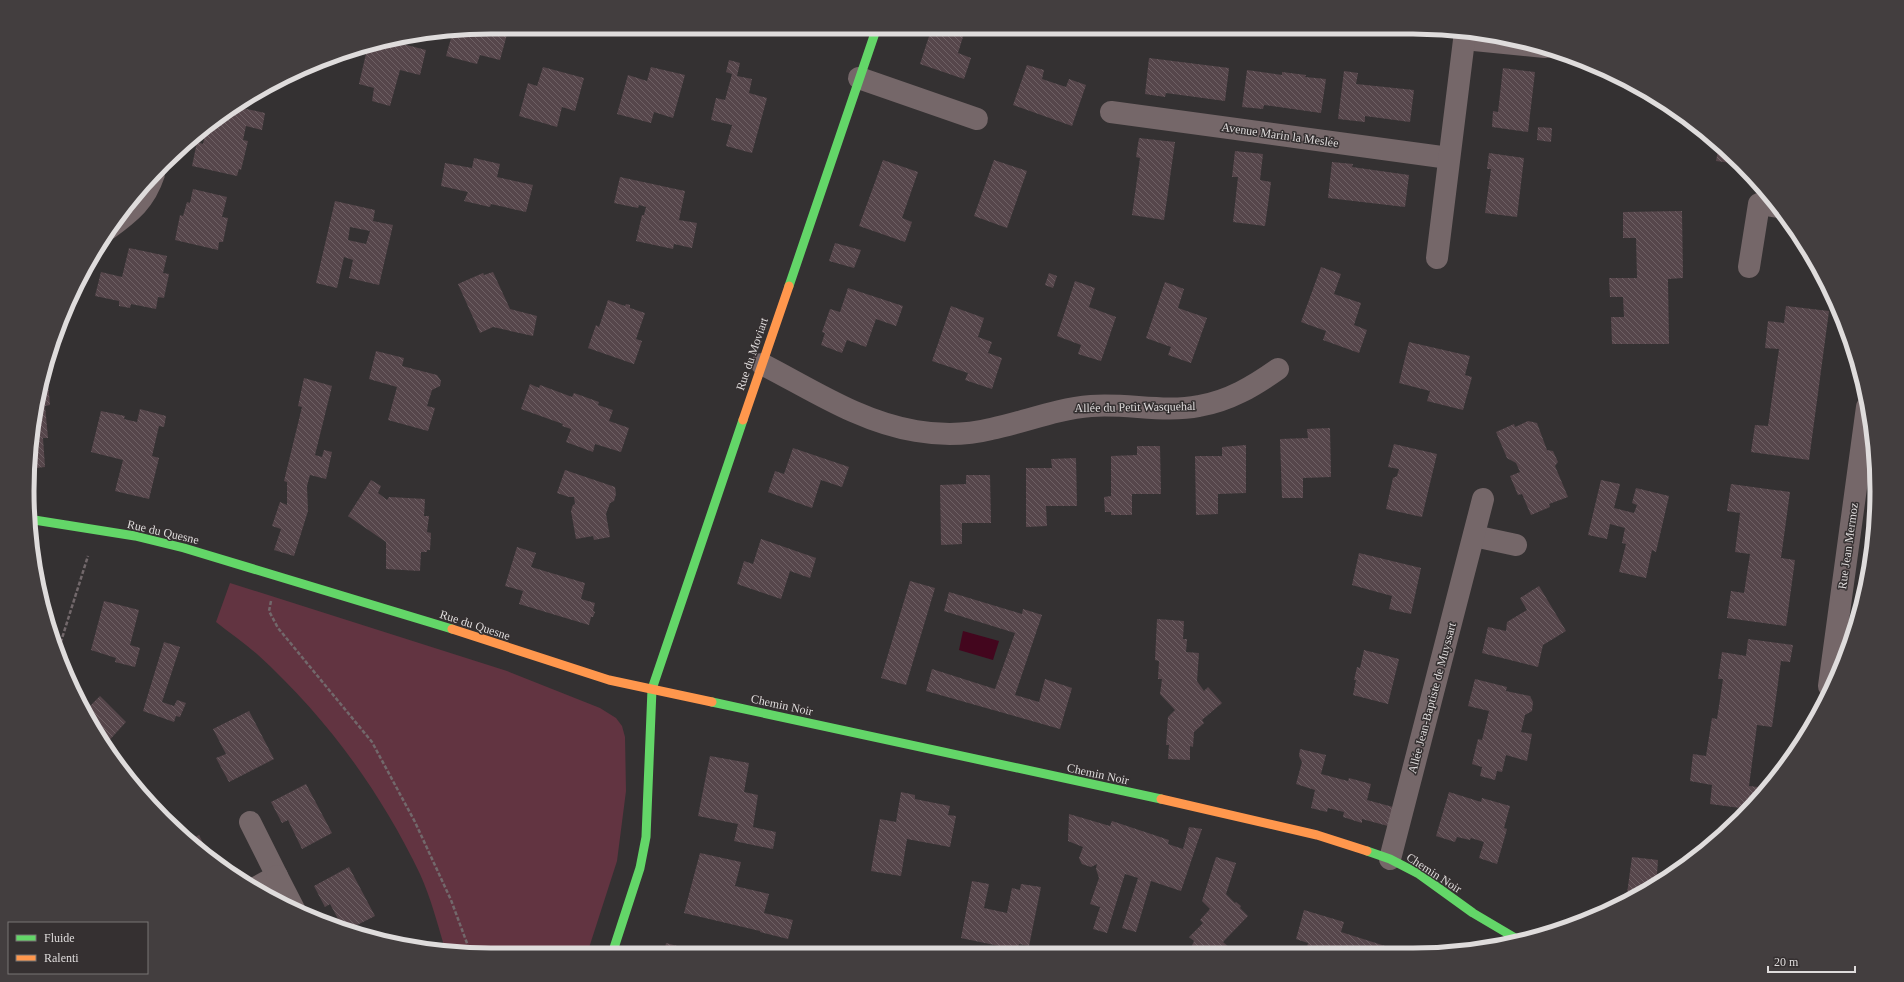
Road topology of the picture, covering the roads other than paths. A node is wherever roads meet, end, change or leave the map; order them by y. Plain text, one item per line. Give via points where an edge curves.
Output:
1 (875, 34) edge
2 (1465, 37) edge
3 (859, 78) junction
4 (1111, 112) dead end
5 (977, 119) dead end
6 (1449, 158) junction
7 (150, 187) edge
8 (1770, 206) edge
9 (129, 212) edge
10 (1437, 258) dead end
11 (1749, 267) dead end
12 (762, 364) junction
13 (1278, 369) dead end
14 (1865, 424) edge
15 (1483, 499) dead end
16 (35, 520) edge
17 (1474, 536) junction
18 (1516, 545) dead end
19 (1833, 672) edge
20 (652, 689) junction
21 (250, 822) dead end
22 (1390, 859) junction
23 (277, 876) junction
24 (260, 885) edge
25 (290, 901) edge
26 (1513, 936) edge
27 (614, 948) edge

1 - 3 street, Rue du Moviart
2 - 6 street
3 - 5 street
3 - 12 street, Rue du Moviart
4 - 6 street, Avenue Marin la Meslée
6 - 10 street
7 - 9 street via 141,202
8 - 11 street via 1759,204
12 - 13 street, Allée du Petit Wasquehal via 866,418 918,432 953,434 990,430 1072,408 1112,405 1164,408 1199,406 1234,395
12 - 20 street, Rue du Moviart
14 - 19 street, Rue Jean Mermoz
15 - 17 street, Allée Jean-Baptiste de Muyssart
16 - 20 street, Rue du Quesne via 135,536 184,548 456,631 586,674
17 - 18 street
17 - 22 street, Allée Jean-Baptiste de Muyssart
20 - 22 street, Chemin Noir via 1256,820 1317,835
20 - 27 street via 646,837 640,868
21 - 23 street
22 - 26 street, Chemin Noir via 1419,874 1473,913
23 - 24 street
23 - 25 street

